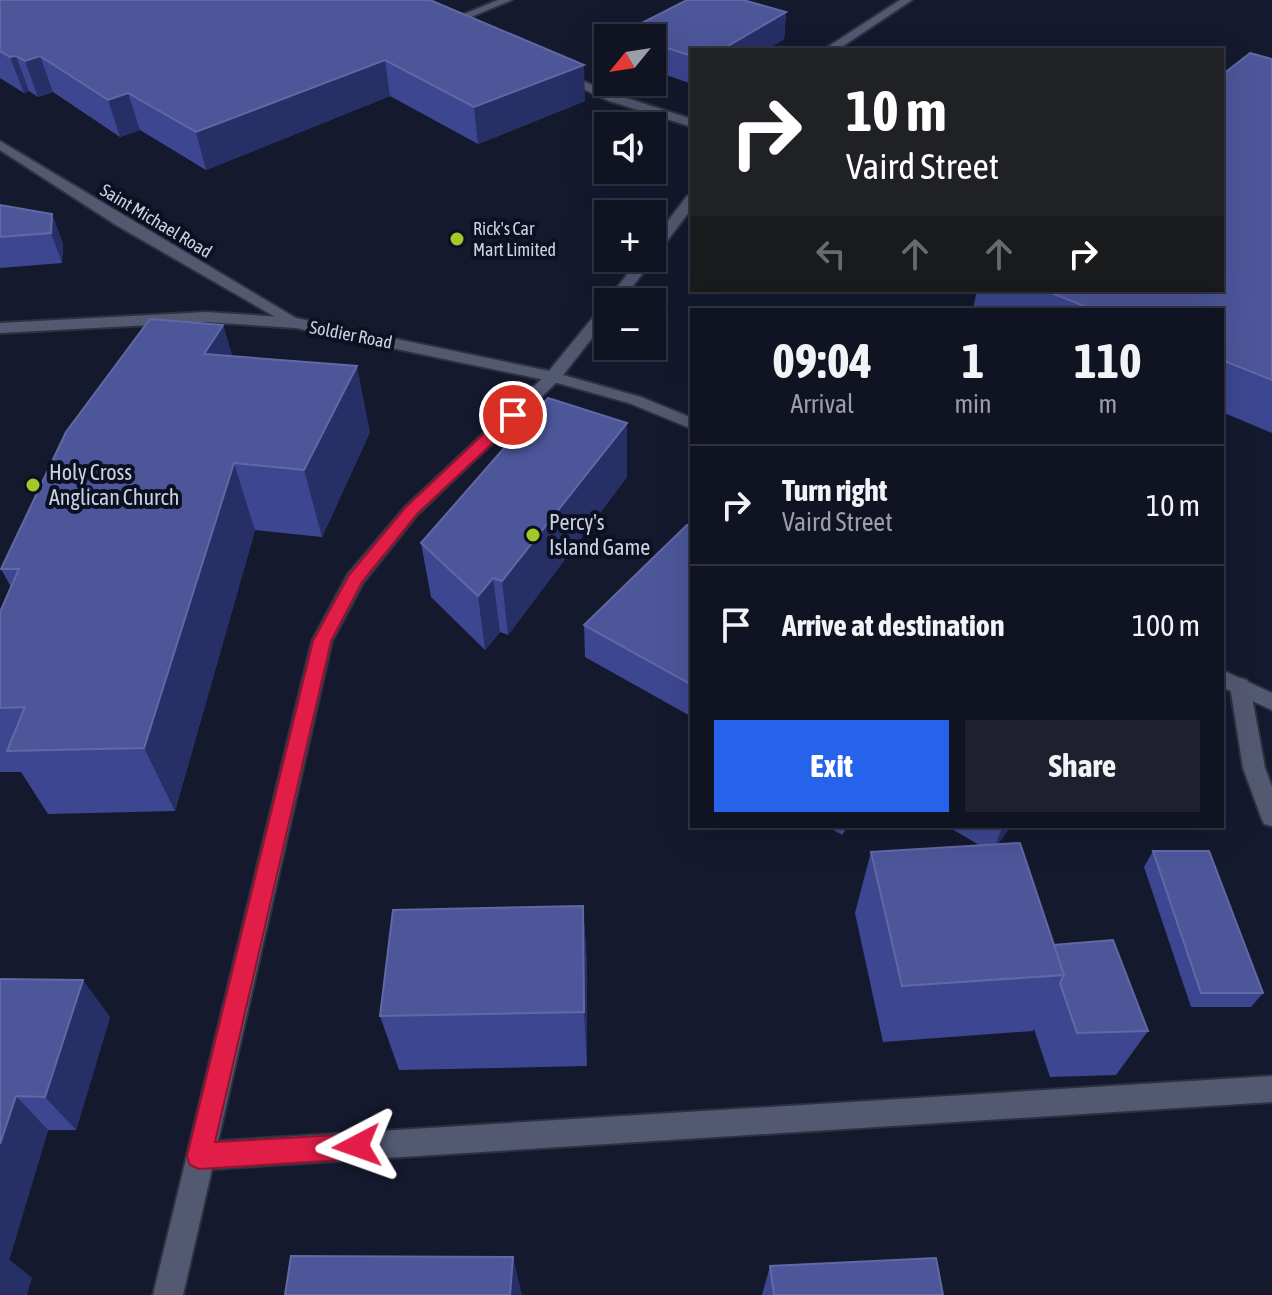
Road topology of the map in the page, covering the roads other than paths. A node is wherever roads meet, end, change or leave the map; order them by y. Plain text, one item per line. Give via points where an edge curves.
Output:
1 (507, 0) edge
2 (907, 0) edge
3 (430, 18) edge
4 (445, 24) junction
5 (459, 30) edge
6 (832, 48) edge
7 (543, 67) edge
8 (690, 122) edge
9 (0, 145) edge
10 (690, 202) edge
11 (666, 233) edge
12 (636, 272) edge
13 (624, 288) edge
14 (296, 323) junction
15 (594, 326) edge
16 (0, 328) edge
17 (553, 377) junction
18 (690, 423) edge
19 (1231, 682) edge
20 (1272, 702) edge
21 (1272, 817) edge
22 (1272, 1089) edge
23 (199, 1156) junction
24 (168, 1295) edge

1 - 4 street
2 - 6 street
3 - 4 street
4 - 5 street
7 - 8 street via 613,98
9 - 14 street, Saint Michael Road
10 - 11 street
12 - 13 street
14 - 16 street, Soldier Road via 206,317
14 - 17 street, Soldier Road
15 - 17 street
17 - 18 street, Soldier Road via 635,400
17 - 23 street via 411,511 355,579 322,641
19 - 20 street
19 - 21 street
22 - 23 street
23 - 24 street

